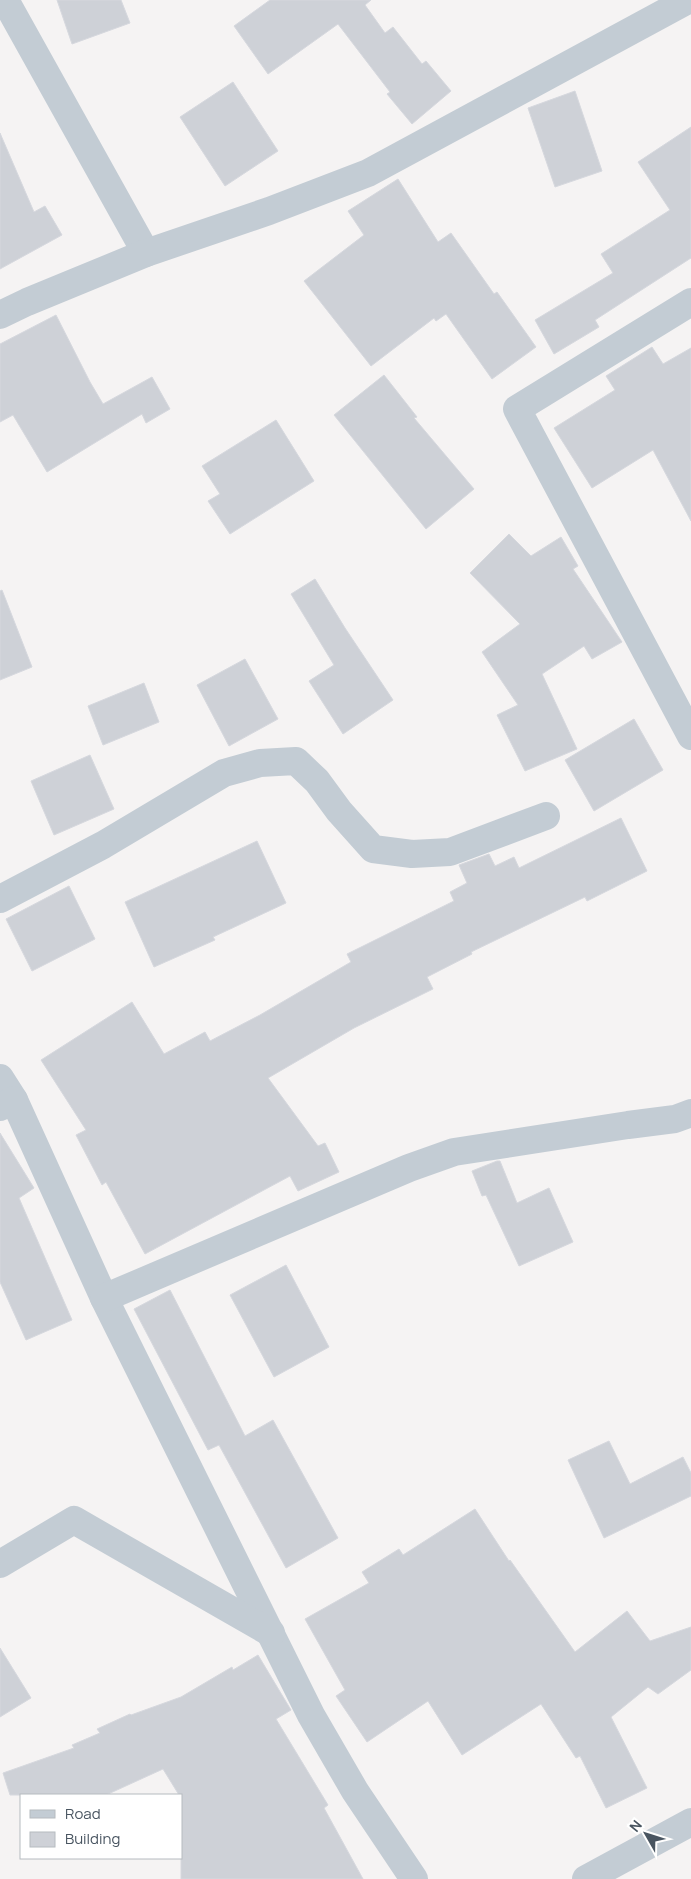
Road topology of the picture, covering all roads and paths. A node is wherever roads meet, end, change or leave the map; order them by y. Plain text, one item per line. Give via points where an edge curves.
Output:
1 (5, 0) edge
2 (688, 0) edge
3 (146, 253) junction
4 (691, 302) edge
5 (0, 315) edge
6 (691, 736) edge
7 (546, 816) dead end
8 (0, 899) edge
9 (5, 1095) edge
10 (691, 1113) edge
11 (104, 1298) junction
12 (0, 1564) edge
13 (271, 1633) junction
14 (691, 1822) edge
15 (414, 1879) edge
16 (586, 1879) edge

1 - 3 street
2 - 3 street via 368,173 270,211
3 - 5 street
4 - 6 street via 517,409
7 - 8 street via 450,852 412,854 373,849 317,781 296,761 260,763 224,773 103,845
9 - 11 street
10 - 11 street via 675,1120 454,1152
11 - 13 street
12 - 13 street via 74,1520
13 - 15 street via 311,1714 355,1791
14 - 16 street

